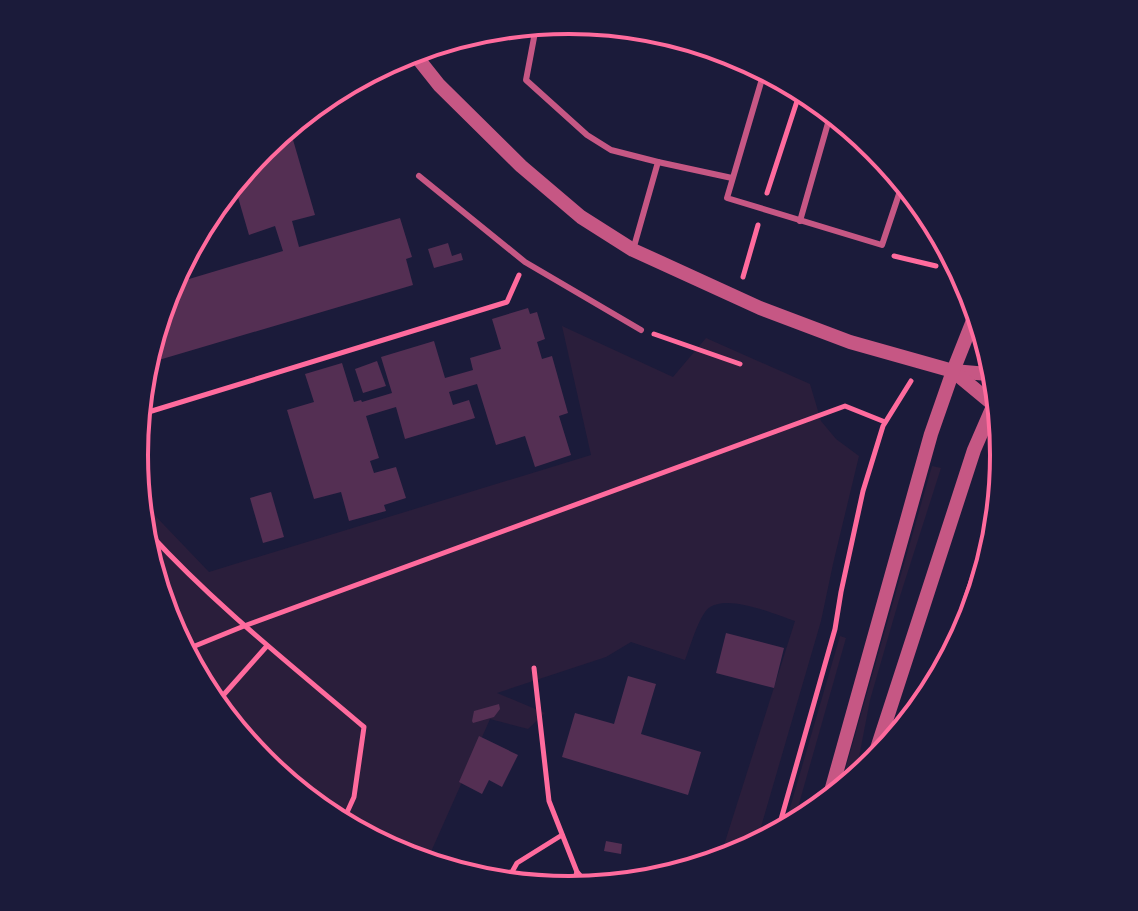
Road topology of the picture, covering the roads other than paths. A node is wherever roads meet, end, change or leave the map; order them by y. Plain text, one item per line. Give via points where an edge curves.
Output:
1 (534, 36) edge
2 (420, 61) edge
3 (761, 80) edge
4 (828, 123) edge
5 (658, 162) junction
6 (419, 176) dead end
7 (732, 178) junction
8 (899, 194) edge
9 (800, 221) junction
10 (633, 250) junction
11 (970, 327) edge
12 (641, 330) road end
13 (953, 371) junction
14 (982, 373) edge
15 (987, 399) edge
16 (989, 417) edge
17 (880, 740) edge
18 (833, 784) edge

1 - 5 lane via 526,80 611,150
2 - 10 street via 521,166 581,217
3 - 7 lane
4 - 9 lane
5 - 7 lane
5 - 10 lane
6 - 12 lane via 525,262
7 - 9 lane via 727,198
8 - 9 lane via 882,245
10 - 13 street via 760,308 850,342
11 - 13 street
13 - 14 street
13 - 15 street
13 - 18 street
16 - 17 street

